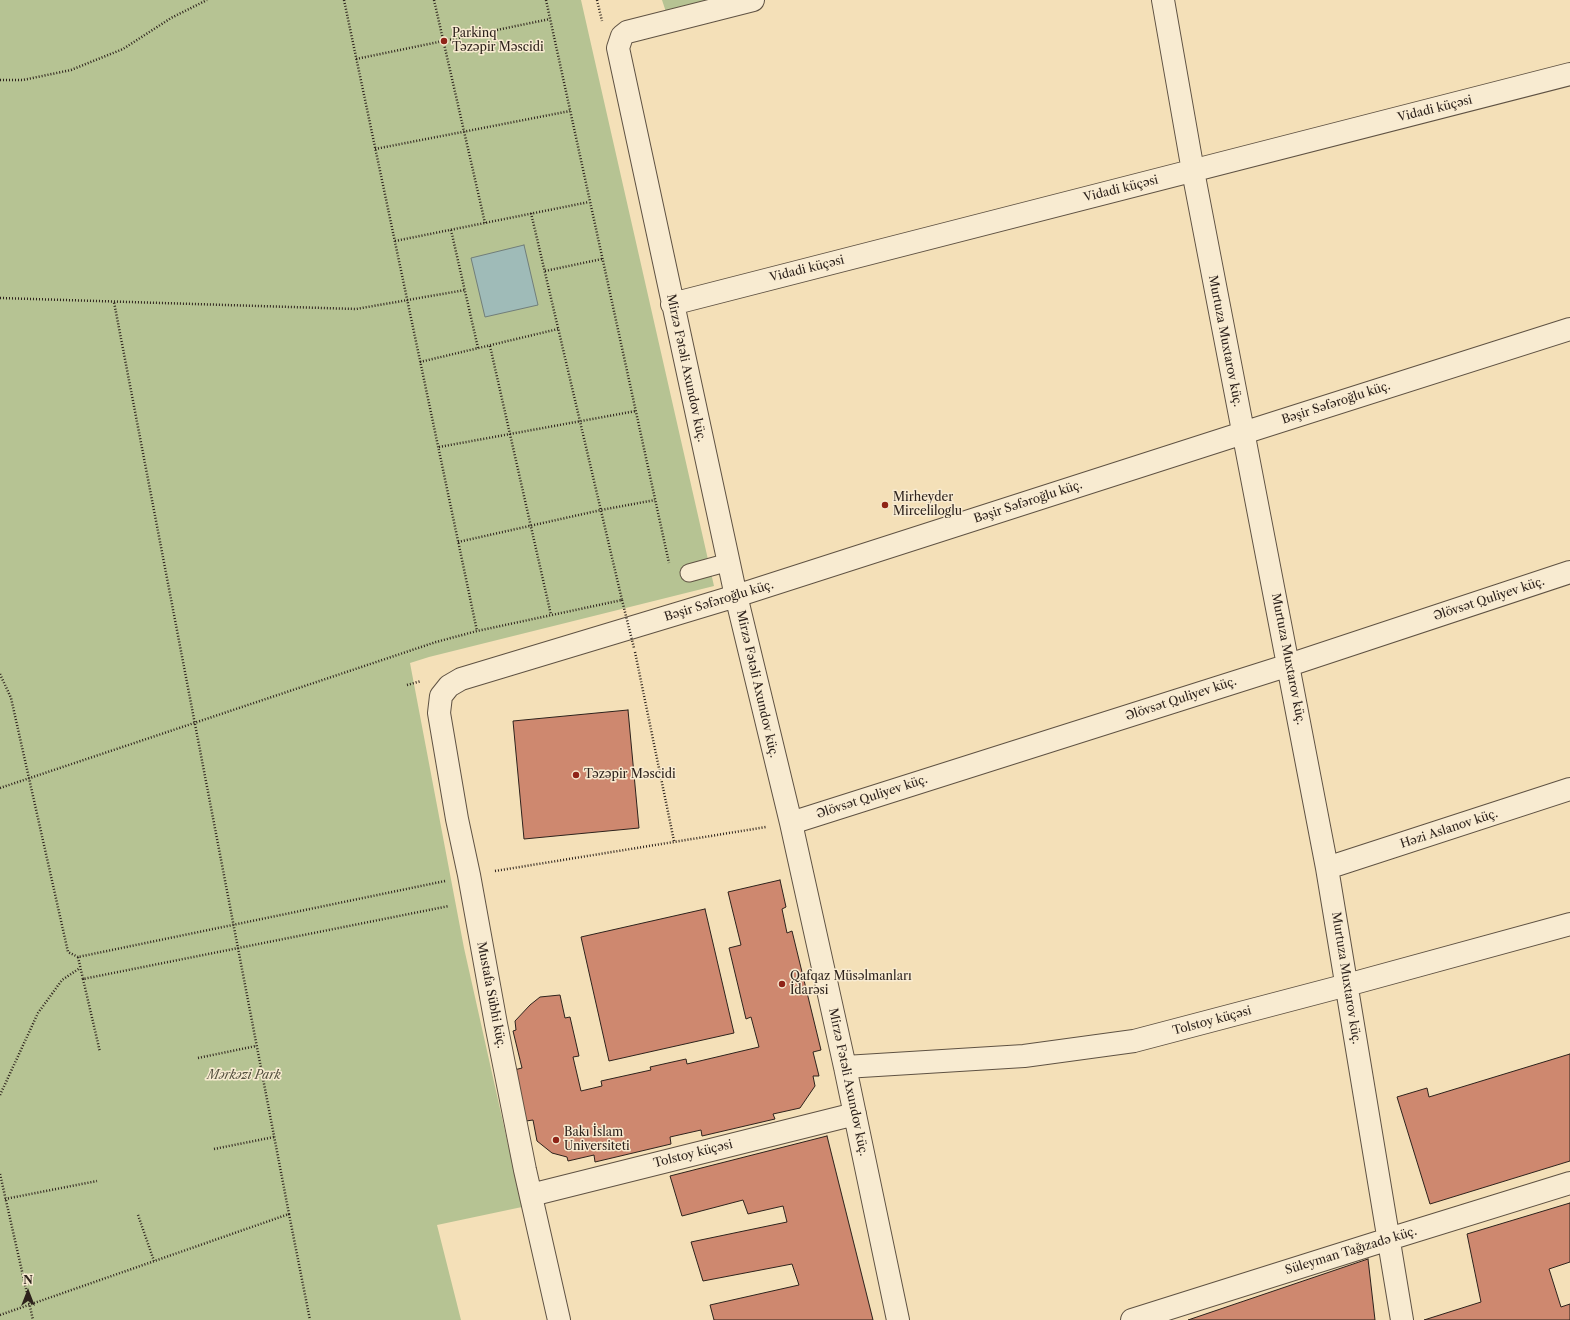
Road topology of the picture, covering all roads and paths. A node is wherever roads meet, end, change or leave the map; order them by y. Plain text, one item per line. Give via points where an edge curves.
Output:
1 (207, 0) edge
2 (344, 0) edge
3 (434, 0) edge
4 (546, 0) edge
5 (597, 0) edge
6 (753, 0) edge
7 (1163, 0) edge
8 (550, 18) junction
9 (603, 25) dead end
10 (444, 41) junction
11 (356, 59) junction
12 (1570, 74) edge
13 (0, 80) edge
14 (570, 111) junction
15 (464, 132) junction
16 (375, 149) junction
17 (1193, 171) junction
18 (589, 202) junction
19 (531, 213) junction
20 (486, 223) junction
21 (451, 230) junction
22 (395, 241) junction
23 (602, 259) junction
24 (544, 271) junction
25 (464, 290) junction
26 (0, 298) edge
27 (407, 300) junction
28 (114, 302) junction
29 (672, 304) junction
30 (558, 329) junction
31 (1570, 329) edge
32 (490, 346) junction
33 (478, 349) junction
34 (420, 362) junction
35 (636, 411) junction
36 (580, 421) junction
37 (1243, 433) junction
38 (510, 434) junction
39 (439, 447) junction
40 (655, 500) junction
41 (601, 510) junction
42 (531, 526) junction
43 (458, 542) junction
44 (729, 562) junction
45 (669, 566) dead end
46 (1570, 572) edge
47 (689, 573) dead end
48 (736, 596) junction
49 (622, 600) junction
50 (551, 615) junction
51 (477, 631) junction
52 (1289, 665) junction
53 (0, 674) edge
54 (461, 679) joint
55 (195, 723) junction
56 (29, 778) junction
57 (0, 788) edge
58 (1570, 789) edge
59 (790, 823) junction
60 (674, 841) junction
61 (1327, 868) junction
62 (469, 875) junction
63 (473, 901) junction
64 (233, 924) junction
65 (1570, 924) edge
66 (237, 948) junction
67 (78, 957) junction
68 (81, 968) junction
69 (83, 979) junction
70 (1347, 985) junction
71 (256, 1046) junction
72 (100, 1052) dead end
73 (198, 1058) dead end
74 (845, 1067) junction
75 (0, 1095) edge
76 (855, 1114) junction
77 (274, 1137) junction
78 (214, 1148) dead end
79 (0, 1174) edge
80 (97, 1181) dead end
81 (1570, 1184) edge
82 (531, 1195) junction
83 (5, 1199) junction
84 (138, 1214) dead end
85 (289, 1214) junction
86 (1389, 1239) junction
87 (154, 1261) junction
88 (29, 1305) junction
89 (0, 1315) edge
90 (33, 1320) edge
91 (310, 1320) edge
92 (559, 1320) edge
93 (898, 1320) edge
94 (1132, 1320) edge
95 (1402, 1320) edge

1 - 13 path via 171,18 123,49 71,70 23,80
2 - 11 path
3 - 10 path
4 - 8 path
5 - 9 path
6 - 29 street, Mirzə Fətəli Axundov küç. via 627,32 622,36 618,48
7 - 17 street, Murtuza Muxtarov küç.
8 - 10 path
8 - 14 path
10 - 11 path
10 - 15 path
11 - 16 path
12 - 17 street, Vidadi küçəsi
14 - 15 path
14 - 18 path
15 - 16 path
15 - 20 path
16 - 22 path
17 - 29 street, Vidadi küçəsi
17 - 37 street, Murtuza Muxtarov küç.
18 - 19 path
18 - 23 path
19 - 20 path
19 - 24 path
20 - 21 path
21 - 22 path
21 - 25 path
22 - 27 path
23 - 24 path
23 - 35 path
24 - 30 path
25 - 27 path
25 - 33 path
26 - 28 path
27 - 28 path via 356,309
27 - 34 path
28 - 55 path
29 - 44 street, Mirzə Fətəli Axundov küç.
30 - 32 path
30 - 36 path
31 - 37 street, Bəşir Səfəroğlu küç.
32 - 33 path
32 - 38 path
33 - 34 path
34 - 39 path
35 - 36 path
35 - 40 path
36 - 38 path
36 - 41 path
37 - 48 street, Bəşir Səfəroğlu küç.
37 - 52 street, Murtuza Muxtarov küç.
38 - 39 path
38 - 42 path
39 - 43 path
40 - 41 path
40 - 45 path
41 - 42 path
41 - 49 path
42 - 43 path
42 - 50 path
43 - 51 path
44 - 47 lane
44 - 48 street, Mirzə Fətəli Axundov küç.
46 - 52 street, Əlövsət Quliyev küç.
48 - 54 street, Bəşir Səfəroğlu küç.
48 - 59 street, Mirzə Fətəli Axundov küç.
49 - 50 path
49 - 60 path, bridge
50 - 51 path
51 - 55 path via 400,653
52 - 59 street, Əlövsət Quliyev küç.
52 - 61 street, Murtuza Muxtarov küç.
53 - 56 path via 10,698
54 - 62 street, Mustafa Sübhi küç. via 449,686 441,696 439,713
55 - 56 path
55 - 64 path
56 - 57 path
56 - 67 path via 68,952
58 - 61 street, Həzi Aslanov küç.
59 - 60 path
59 - 74 street, Mirzə Fətəli Axundov küç.
60 - 62 path
61 - 70 street, Murtuza Muxtarov küç.
62 - 63 street, Mustafa Sübhi küç.
62 - 64 path
63 - 66 path
63 - 82 street, Mustafa Sübhi küç.
64 - 66 path
64 - 67 path
65 - 70 street, Tolstoy küçəsi
66 - 69 path
66 - 71 path
67 - 68 path
68 - 69 path
68 - 75 path via 62,980 38,1013
69 - 72 path
70 - 74 street, Tolstoy küçəsi via 1134,1041 1024,1056
70 - 86 street, Murtuza Muxtarov küç.
71 - 73 path
71 - 77 path
74 - 76 street, Mirzə Fətəli Axundov küç.
76 - 82 street, Tolstoy küçəsi
76 - 93 street, Mirzə Fətəli Axundov küç.
77 - 78 path
77 - 85 path
79 - 83 path
80 - 83 path
81 - 86 street, Süleyman Tağızadə küç.
82 - 92 street, Mustafa Sübhi küç.
83 - 88 path
84 - 87 path
85 - 87 path
85 - 91 path
86 - 94 street, Süleyman Tağızadə küç.
86 - 95 street, Murtuza Muxtarov küç.
87 - 88 path
88 - 89 path
88 - 90 path

